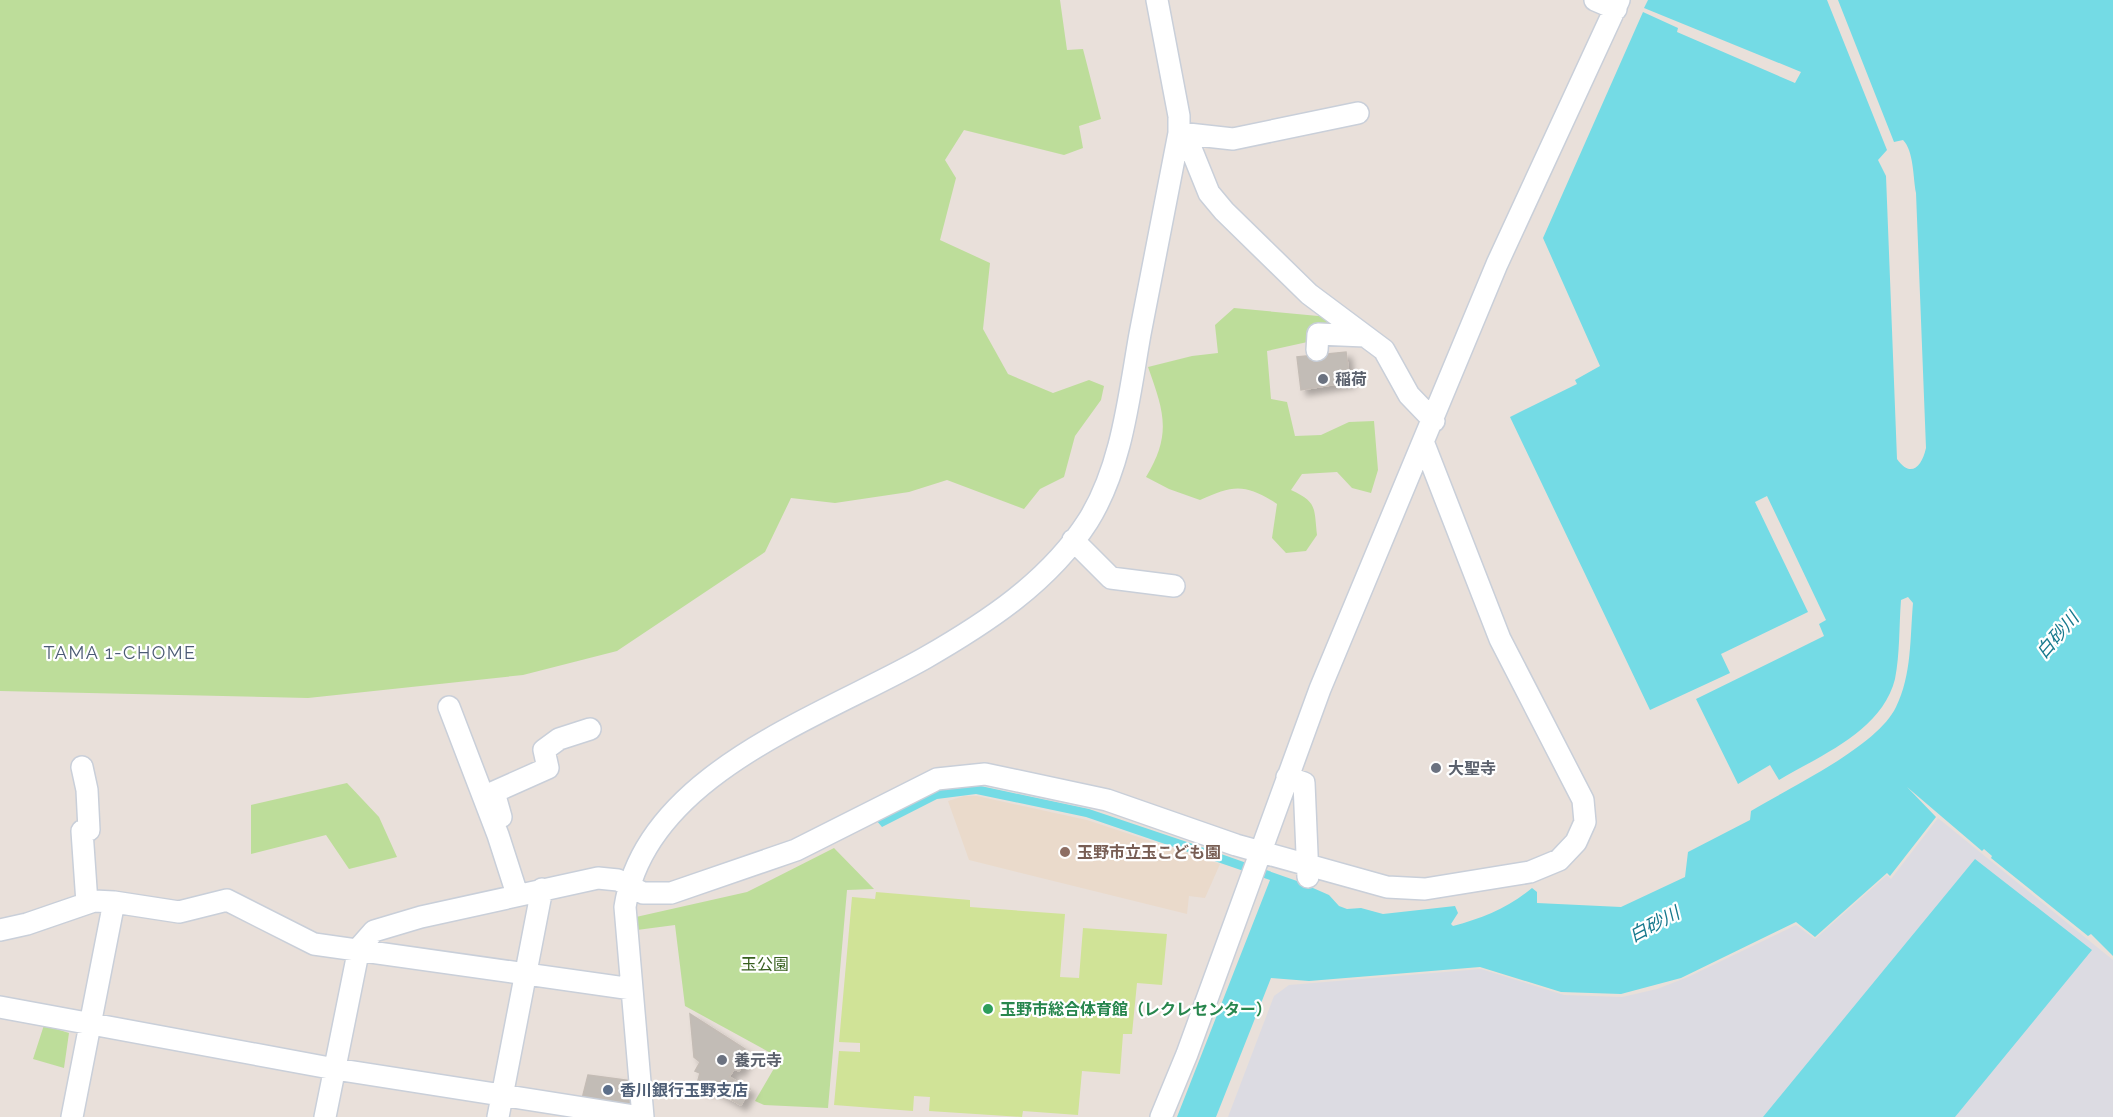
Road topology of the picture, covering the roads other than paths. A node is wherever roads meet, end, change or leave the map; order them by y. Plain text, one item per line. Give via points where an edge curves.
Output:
1 (1157, 0) edge
2 (1595, 0) edge
3 (1618, 4) edge
4 (1358, 113) dead end
5 (1179, 133) junction
6 (1365, 336) junction
7 (1317, 350) dead end
8 (1434, 421) junction
9 (1424, 444) junction
10 (1073, 540) junction
11 (1174, 586) dead end
12 (449, 707) dead end
13 (590, 729) dead end
14 (82, 766) dead end
15 (1287, 777) junction
16 (493, 824) junction
17 (1256, 864) junction
18 (1308, 872) junction
19 (628, 886) junction
20 (542, 889) junction
21 (517, 894) junction
22 (114, 902) junction
23 (87, 903) junction
24 (0, 930) edge
25 (359, 948) junction
26 (525, 972) junction
27 (632, 989) junction
28 (0, 1007) edge
29 (91, 1024) junction
30 (335, 1069) junction
31 (502, 1094) junction
32 (72, 1117) edge
33 (325, 1117) edge
34 (498, 1117) edge
35 (642, 1117) edge
36 (1161, 1117) edge

1 - 5 street
2 - 3 street
3 - 8 street via 1497,264
4 - 5 street via 1233,140
5 - 6 street via 1192,151 1209,193 1224,211 1309,294
5 - 10 street via 1113,465 1101,498
6 - 7 street via 1318,333
6 - 8 street via 1384,350 1409,394
8 - 9 street
9 - 15 street
9 - 18 street via 1500,639 1583,800 1585,822 1576,842 1558,860 1530,872 1465,884 1425,889 1387,887
10 - 11 street via 1111,578
10 - 19 street via 1023,593 980,625 750,749 682,803 654,833
12 - 16 street
13 - 16 street via 559,739 544,750 548,768 494,792 502,820
14 - 23 street via 89,830 81,831
15 - 17 street
15 - 18 street via 1304,783
16 - 21 street
17 - 18 street
17 - 19 street via 1107,800 985,774 936,779 796,850 671,893 643,893
17 - 36 street
19 - 20 street via 618,880 598,878
19 - 27 street via 625,907
20 - 21 street
20 - 26 street
21 - 25 street via 374,931
22 - 23 street
22 - 25 street via 178,912 227,900 314,944
22 - 29 street
23 - 24 street
25 - 26 street
25 - 30 street
26 - 27 street
26 - 31 street
27 - 35 street
28 - 29 street
29 - 30 street
29 - 32 street
30 - 31 street
30 - 33 street
31 - 34 street
31 - 35 street

